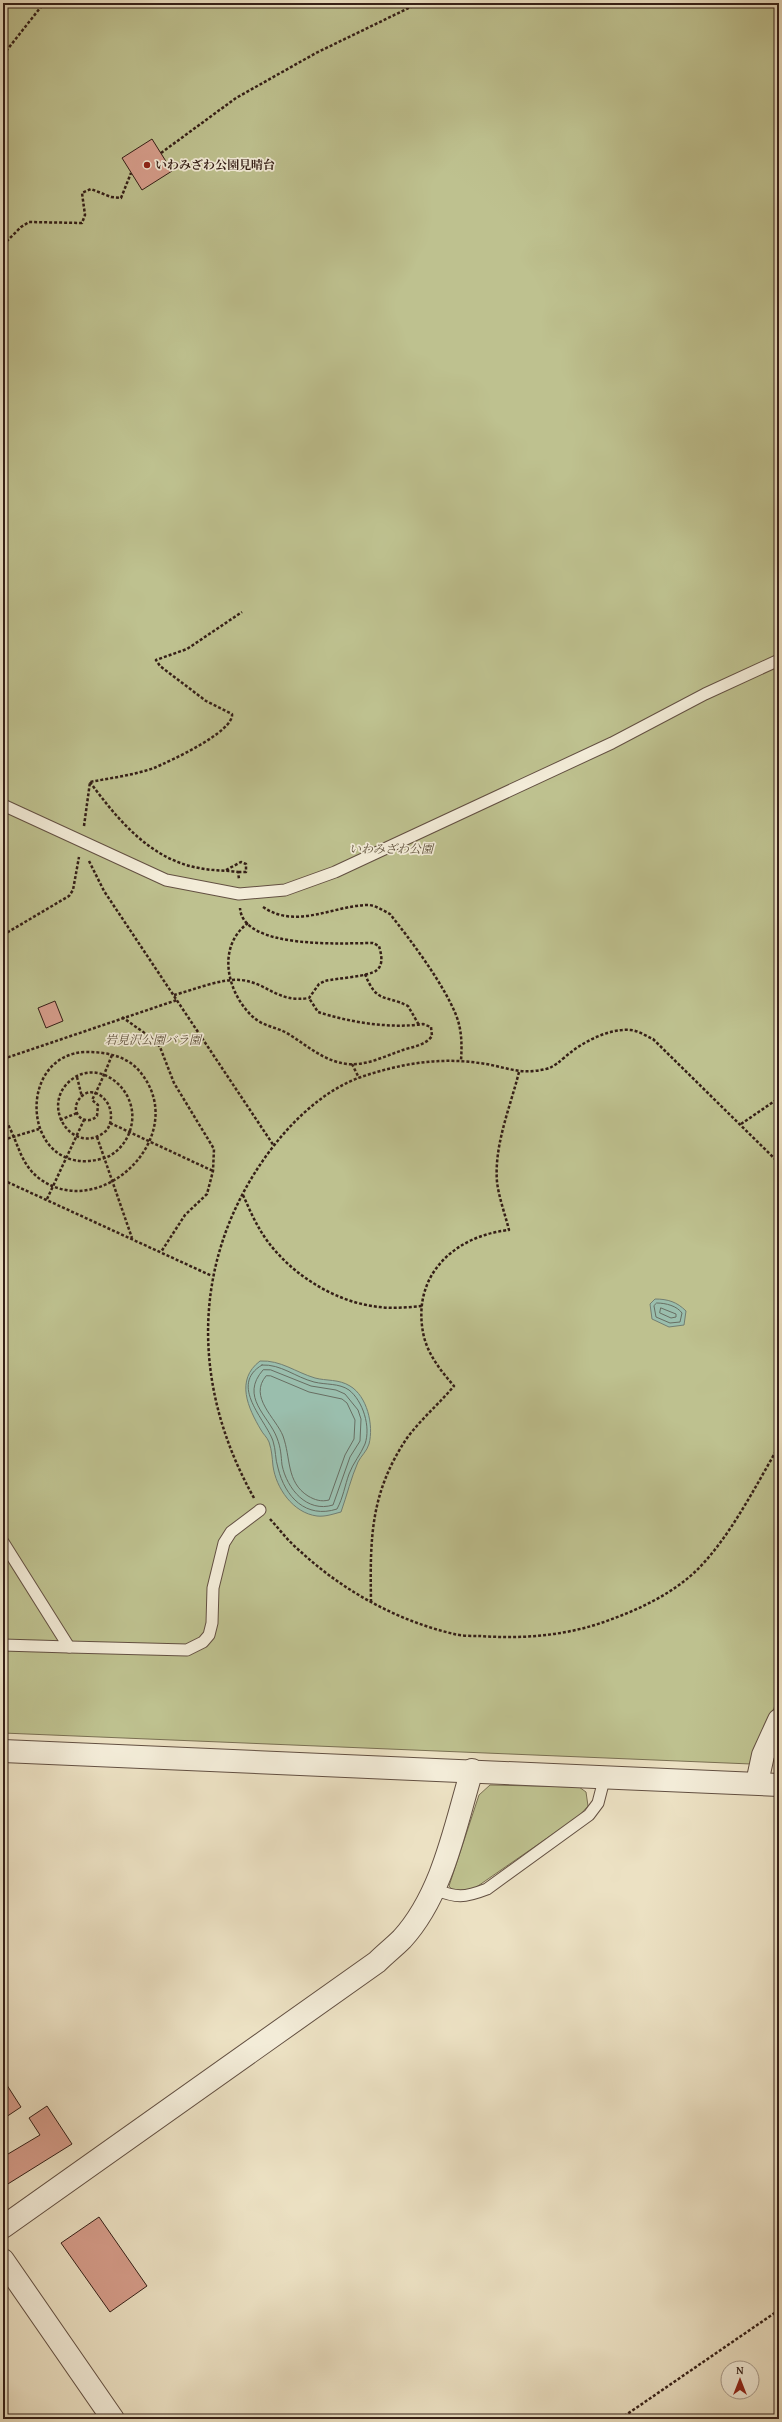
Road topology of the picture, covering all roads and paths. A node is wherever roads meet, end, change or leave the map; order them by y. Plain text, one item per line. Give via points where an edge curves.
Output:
1 (44, 3) edge
2 (419, 3) edge
3 (3, 55) edge
4 (161, 153) dead end
5 (131, 173) dead end
6 (3, 245) edge
7 (242, 612) dead end
8 (779, 660) edge
9 (90, 782) junction
10 (3, 805) edge
11 (82, 841) junction
12 (226, 870) junction
13 (238, 872) junction
14 (242, 894) junction
15 (248, 923) junction
16 (3, 934) edge
17 (364, 974) junction
18 (230, 980) junction
19 (174, 995) junction
20 (309, 998) junction
21 (177, 1000) junction
22 (122, 1017) junction
23 (419, 1025) junction
24 (112, 1055) junction
25 (3, 1059) edge
26 (461, 1061) junction
27 (352, 1064) junction
28 (519, 1072) junction
29 (104, 1075) junction
30 (77, 1077) junction
31 (359, 1078) junction
32 (96, 1094) junction
33 (82, 1097) junction
34 (779, 1098) edge
35 (77, 1113) junction
36 (3, 1117) edge
37 (60, 1120) junction
38 (84, 1120) junction
39 (110, 1123) junction
40 (741, 1124) junction
41 (39, 1129) junction
42 (130, 1132) junction
43 (13, 1137) junction
44 (97, 1137) junction
45 (76, 1138) junction
46 (3, 1140) edge
47 (150, 1141) junction
48 (274, 1146) junction
49 (67, 1157) junction
50 (105, 1158) junction
51 (779, 1163) edge
52 (213, 1171) junction
53 (3, 1180) edge
54 (113, 1182) junction
55 (53, 1186) junction
56 (242, 1195) junction
57 (46, 1199) junction
58 (132, 1238) junction
59 (160, 1252) junction
60 (212, 1276) junction
61 (423, 1306) junction
62 (779, 1446) edge
63 (260, 1510) junction
64 (3, 1542) edge
65 (372, 1602) junction
66 (3, 1645) edge
67 (69, 1647) junction
68 (779, 1720) edge
69 (3, 1751) edge
70 (472, 1770) junction
71 (605, 1776) junction
72 (757, 1783) junction
73 (779, 1785) edge
74 (433, 1889) junction
75 (3, 2227) edge
76 (3, 2260) edge
77 (779, 2310) edge
78 (113, 2419) edge
79 (620, 2419) edge

1 - 3 path
2 - 4 path via 316,53 236,98
5 - 6 path via 121,198 91,189 82,193 85,215 82,223 29,222 21,226
7 - 9 path via 187,648 156,660 160,666 206,702 232,714 233,719 229,724 205,742 153,768
8 - 14 lane via 705,694 612,743 335,872 285,890
9 - 11 path
9 - 12 path via 127,827 147,844 181,863 198,868
10 - 11 lane
11 - 14 lane via 166,880
11 - 16 path via 73,890 69,896
11 - 19 path via 104,891
12 - 13 path
12 - 13 path via 241,862 246,864 246,872
13 - 14 path
14 - 15 path via 241,917
14 - 26 path via 271,913 294,917 313,916 366,905 378,907 390,914 446,996 456,1016 462,1041
15 - 17 path via 252,928 277,937 302,942 330,945 373,943 379,946 382,963 378,970
15 - 18 path via 238,933 229,950
17 - 20 path via 325,981 319,984
17 - 23 path via 375,994 408,1006
18 - 19 path
18 - 20 path via 242,980 286,999
18 - 27 path via 245,1008 260,1022 290,1035 317,1054
19 - 21 path
20 - 23 path via 318,1012 333,1017 352,1021
21 - 22 path
21 - 48 path
22 - 25 path
22 - 52 path via 153,1038 160,1047 174,1083 214,1149
23 - 27 path via 431,1027 432,1036 429,1040 375,1061
24 - 29 path
24 - 41 path via 104,1052 83,1052 63,1060 47,1072 38,1090
24 - 47 path via 124,1059 141,1072 152,1090 156,1112
26 - 28 path via 501,1066
26 - 31 path via 426,1062
27 - 31 path
28 - 40 path via 550,1069 592,1039 631,1030 653,1039
28 - 61 path via 501,1135 497,1168 497,1183 509,1230 486,1234 455,1248 432,1276
29 - 30 path via 83,1074
29 - 32 path
29 - 42 path via 127,1093 132,1112
30 - 33 path
30 - 37 path via 65,1087 60,1097
31 - 48 path via 321,1100 295,1120
32 - 33 path
32 - 38 path via 92,1100 98,1105 97,1116 91,1120
32 - 39 path via 103,1097 110,1106
33 - 35 path via 77,1102
34 - 40 path
35 - 37 path
35 - 38 path
36 - 43 path
37 - 45 path via 66,1130
38 - 45 path
39 - 42 path
39 - 44 path via 107,1130
40 - 51 path
41 - 43 path
41 - 49 path via 47,1143
42 - 47 path
42 - 50 path via 125,1142
43 - 46 path
43 - 55 path via 28,1168
44 - 45 path
44 - 50 path
45 - 49 path
47 - 52 path
47 - 54 path via 138,1161
48 - 56 path
49 - 50 path via 90,1162
49 - 55 path
50 - 54 path
52 - 59 path via 207,1194 185,1216
53 - 57 path
54 - 55 path via 87,1188 66,1189
54 - 58 path
55 - 57 path
56 - 60 path via 224,1233
56 - 61 path via 259,1229 283,1258 314,1284 331,1294 362,1304 380,1307
57 - 58 path
58 - 59 path
59 - 60 path
60 - 63 path via 210,1363 217,1409 232,1454
61 - 65 path via 427,1347 436,1365 454,1386 408,1438 379,1495 373,1515 371,1539
62 - 65 path via 718,1545 697,1570 668,1593 619,1617 584,1628 537,1636 456,1635 413,1621
63 - 65 path via 299,1551 345,1586
63 - 67 lane via 231,1532 224,1543 212,1588 212,1623 209,1635 203,1642 187,1650
64 - 67 lane
66 - 67 lane
68 - 72 street via 763,1755
69 - 70 street
70 - 71 street
70 - 74 street via 444,1866
71 - 72 street
71 - 74 lane via 598,1803 588,1815 487,1889 468,1896 454,1897
72 - 73 street
74 - 75 street via 402,1938 377,1962
76 - 78 street
77 - 79 path

